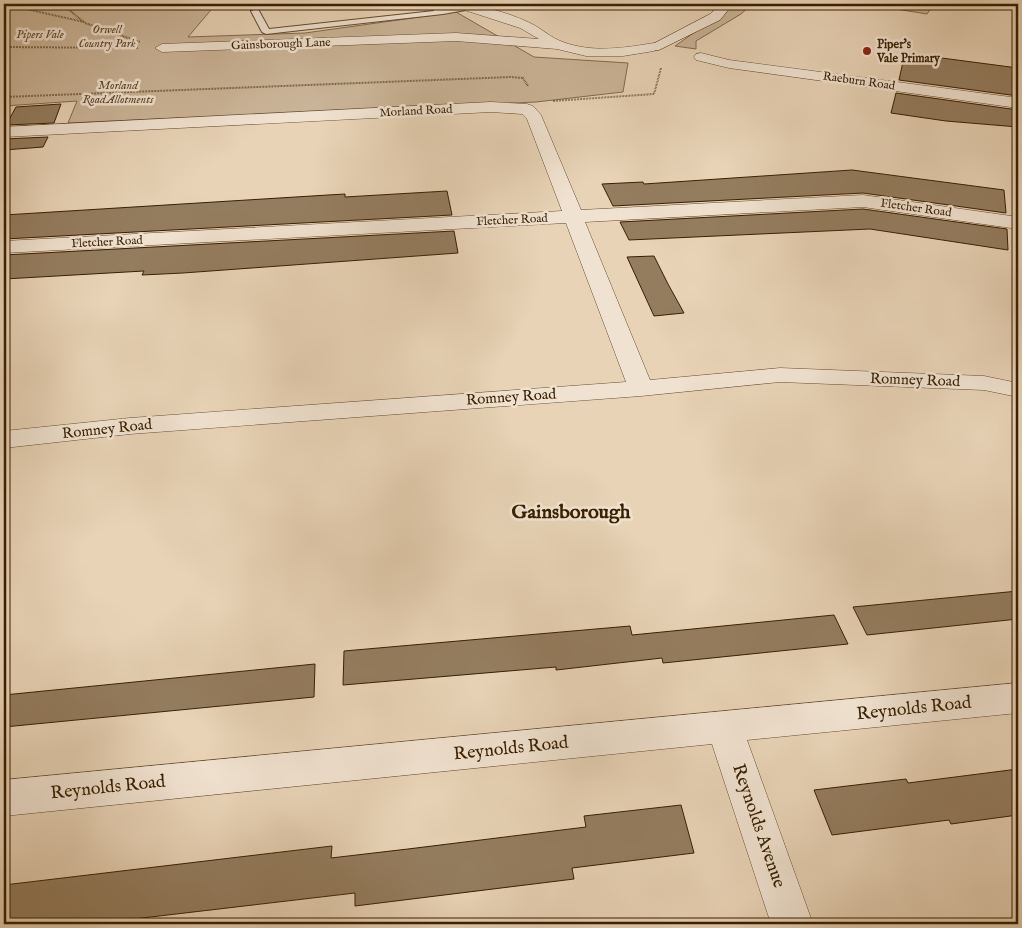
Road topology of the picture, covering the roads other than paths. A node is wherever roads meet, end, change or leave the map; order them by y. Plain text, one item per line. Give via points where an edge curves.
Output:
1 (421, 4) edge
2 (459, 4) edge
3 (727, 4) edge
4 (473, 8) junction
5 (255, 11) dead end
6 (443, 12) junction
7 (557, 45) junction
8 (162, 48) road end
9 (701, 57) road end
10 (1018, 103) edge
11 (4, 132) edge
12 (572, 217) junction
13 (1018, 223) edge
14 (4, 247) edge
15 (641, 388) junction
16 (1018, 390) edge
17 (4, 440) edge
18 (1018, 698) edge
19 (725, 728) junction
20 (4, 798) edge
21 (792, 924) edge

1 - 6 lane
2 - 4 street
3 - 7 street via 715,17 654,47 623,52 586,52
4 - 6 lane
4 - 7 street via 525,25
5 - 6 lane via 266,32
7 - 8 street, Gainsborough Lane via 456,37
9 - 10 street, Raeburn Road via 729,64
11 - 12 street, Morland Road via 532,105
12 - 13 street, Fletcher Road via 863,201
12 - 14 street, Fletcher Road
12 - 15 street
15 - 16 street, Romney Road via 780,375 984,383
15 - 17 street, Romney Road via 130,426
18 - 19 street, Reynolds Road
19 - 20 street, Reynolds Road
19 - 21 street, Reynolds Avenue

